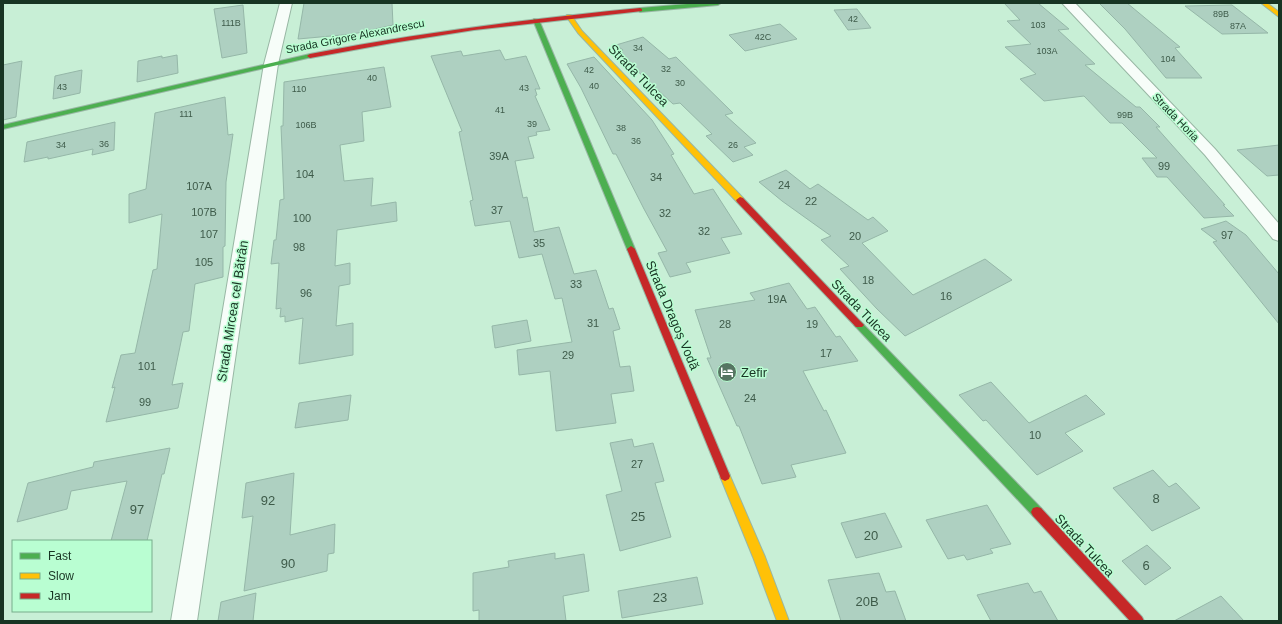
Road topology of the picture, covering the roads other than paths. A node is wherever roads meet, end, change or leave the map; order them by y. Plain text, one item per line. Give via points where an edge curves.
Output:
1 (286, 3) edge
2 (718, 3) edge
3 (1068, 3) edge
4 (1264, 3) edge
5 (1279, 14) edge
6 (569, 16) junction
7 (536, 20) junction
8 (271, 64) junction
9 (3, 127) edge
10 (1279, 236) edge
11 (184, 621) edge
12 (783, 621) edge
13 (1138, 621) edge

1 - 8 street, Strada Mircea cel Bătrân
2 - 6 street, Strada Grigore Alexandrescu
3 - 10 street, Strada Horia via 1210,152
4 - 5 street
6 - 7 street, Strada Grigore Alexandrescu
6 - 13 street, Strada Tulcea via 585,37
7 - 8 street, Strada Grigore Alexandrescu via 421,36
7 - 12 street, Strada Dragoș Vodă via 759,557
8 - 9 street, Strada Grigore Alexandrescu
8 - 11 street, Strada Mircea cel Bătrân

